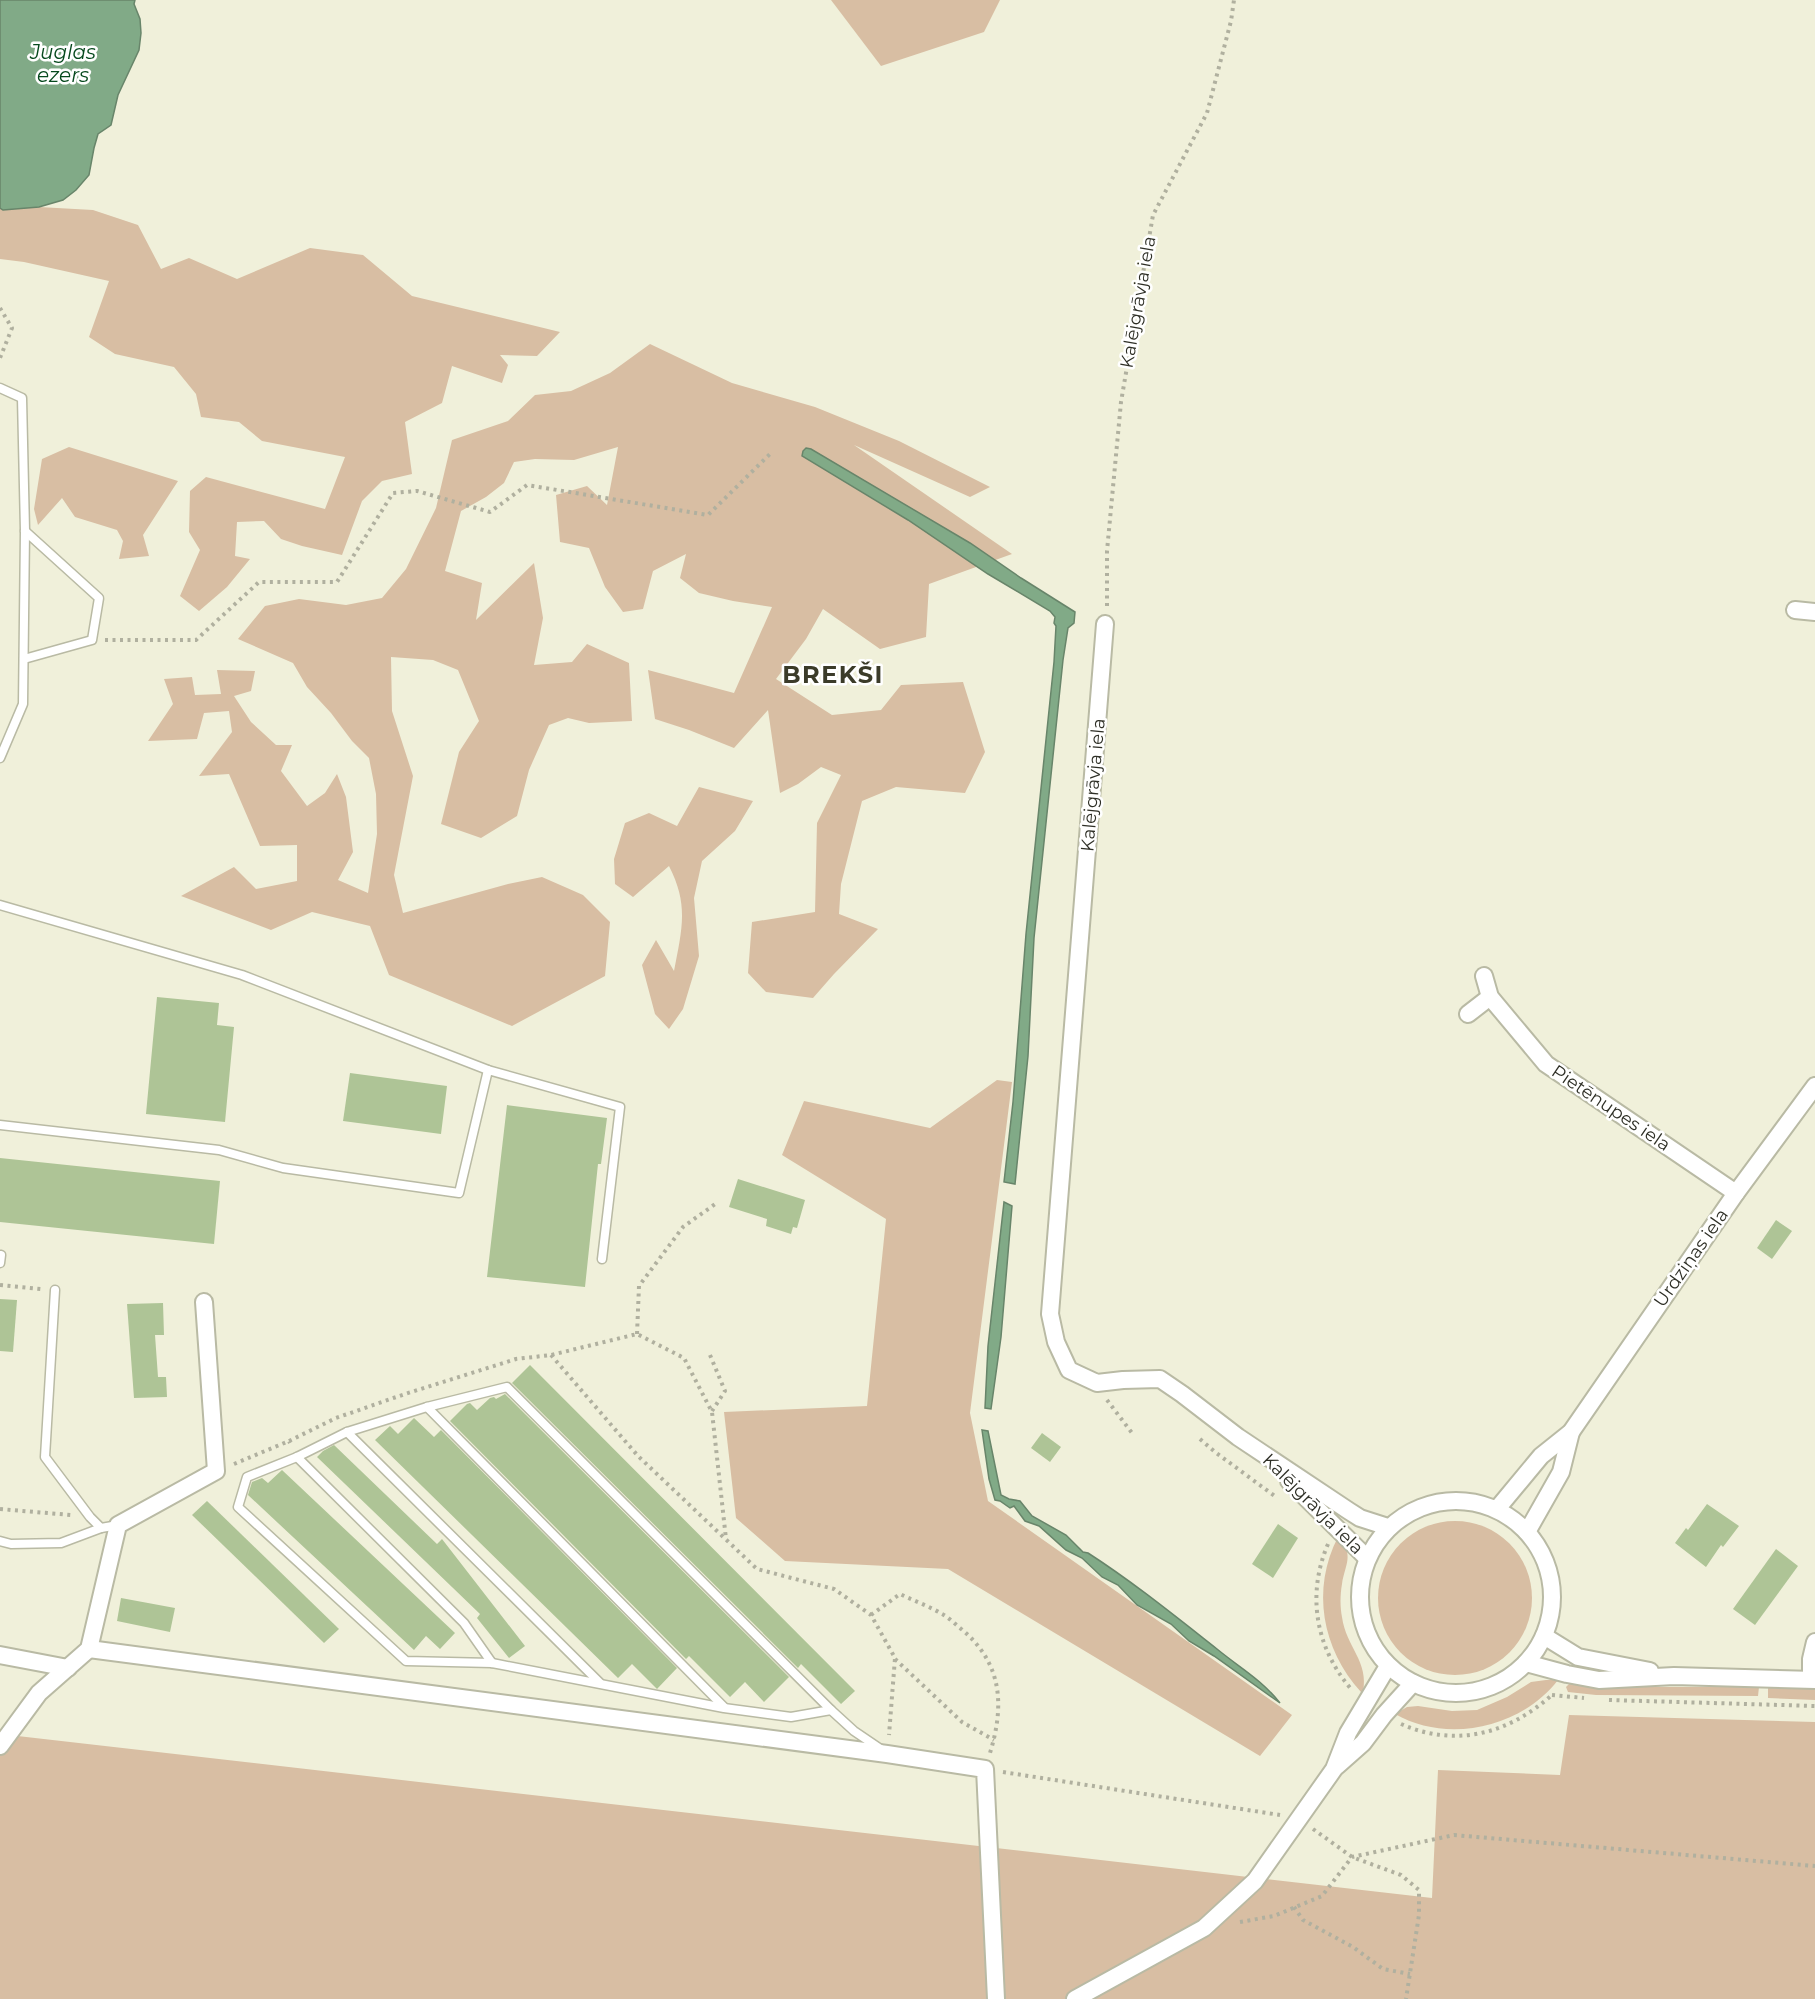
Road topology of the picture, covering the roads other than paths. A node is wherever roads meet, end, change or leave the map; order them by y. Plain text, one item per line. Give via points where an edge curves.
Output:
1 (0, 388) edge
2 (25, 531) junction
3 (1795, 610) dead end
4 (1815, 612) edge
5 (1106, 624) road end
6 (24, 659) junction
7 (0, 758) edge
8 (0, 905) edge
9 (1484, 976) dead end
10 (1490, 998) junction
11 (1468, 1014) dead end
12 (488, 1070) junction
13 (1815, 1086) edge
14 (0, 1125) edge
15 (1737, 1193) junction
16 (1, 1255) edge
17 (602, 1259) dead end
18 (0, 1263) edge
19 (55, 1290) road end
20 (204, 1302) dead end
21 (427, 1407) junction
22 (347, 1432) junction
23 (1571, 1432) junction
24 (1259, 1451) junction
25 (297, 1457) junction
26 (1497, 1509) junction
27 (110, 1526) junction
28 (1388, 1527) junction
29 (1527, 1532) junction
30 (0, 1541) edge
31 (1367, 1558) junction
32 (1544, 1636) junction
33 (1815, 1642) edge
34 (89, 1649) junction
35 (0, 1655) edge
36 (492, 1663) junction
37 (1526, 1663) junction
38 (1388, 1666) junction
39 (68, 1668) junction
40 (1674, 1676) junction
41 (1813, 1679) edge
42 (1413, 1683) junction
43 (601, 1684) junction
44 (724, 1708) junction
45 (831, 1710) junction
46 (0, 1746) edge
47 (887, 1754) junction
48 (1334, 1769) junction
49 (996, 1999) edge
50 (1075, 1999) edge

1 - 2 lane via 22,398
2 - 6 lane
2 - 6 lane via 99,598 92,640
3 - 4 street
5 - 24 street, Kalējgrāvja iela via 1050,1314 1056,1342 1069,1370 1097,1383 1160,1379
6 - 7 lane via 23,704
8 - 12 lane via 242,975
9 - 10 street, Pietēnupes iela
10 - 11 street
10 - 15 street, Pietēnupes iela via 1546,1064
12 - 14 lane via 459,1193 283,1168 219,1150
12 - 17 lane via 620,1107
13 - 15 street, Urdziņas iela
15 - 23 street, Urdziņas iela
16 - 18 lane
19 - 27 lane via 45,1457 90,1517
20 - 27 street via 216,1471
21 - 22 lane
21 - 44 lane
21 - 45 lane via 507,1387
22 - 25 lane
22 - 43 lane
23 - 26 street, Urdziņas iela via 1541,1456
23 - 29 street, Urdziņas iela via 1561,1472
24 - 28 street, Kalējgrāvja iela via 1354,1515
24 - 31 street, Kalējgrāvja iela
25 - 36 lane via 464,1623
25 - 36 lane via 247,1477 238,1507 406,1660
26 - 28 street via 1469,1501 1440,1502 1412,1511
26 - 29 street
27 - 30 lane via 61,1543
27 - 34 street
28 - 31 street
29 - 32 street via 1543,1555 1551,1581 1552,1609
31 - 38 street via 1361,1582 1363,1623
32 - 37 street
32 - 40 street via 1578,1657
33 - 41 street via 1811,1659
34 - 39 street
34 - 47 street
35 - 39 street
36 - 43 lane
37 - 40 street via 1599,1680
37 - 42 street via 1502,1682 1473,1692 1442,1693
38 - 42 street
38 - 48 street via 1348,1733
39 - 46 street via 39,1693
40 - 41 street
42 - 48 street via 1363,1743
43 - 44 lane
44 - 45 lane via 791,1717
45 - 47 lane
47 - 49 street via 985,1769
48 - 50 street via 1256,1881 1204,1928

